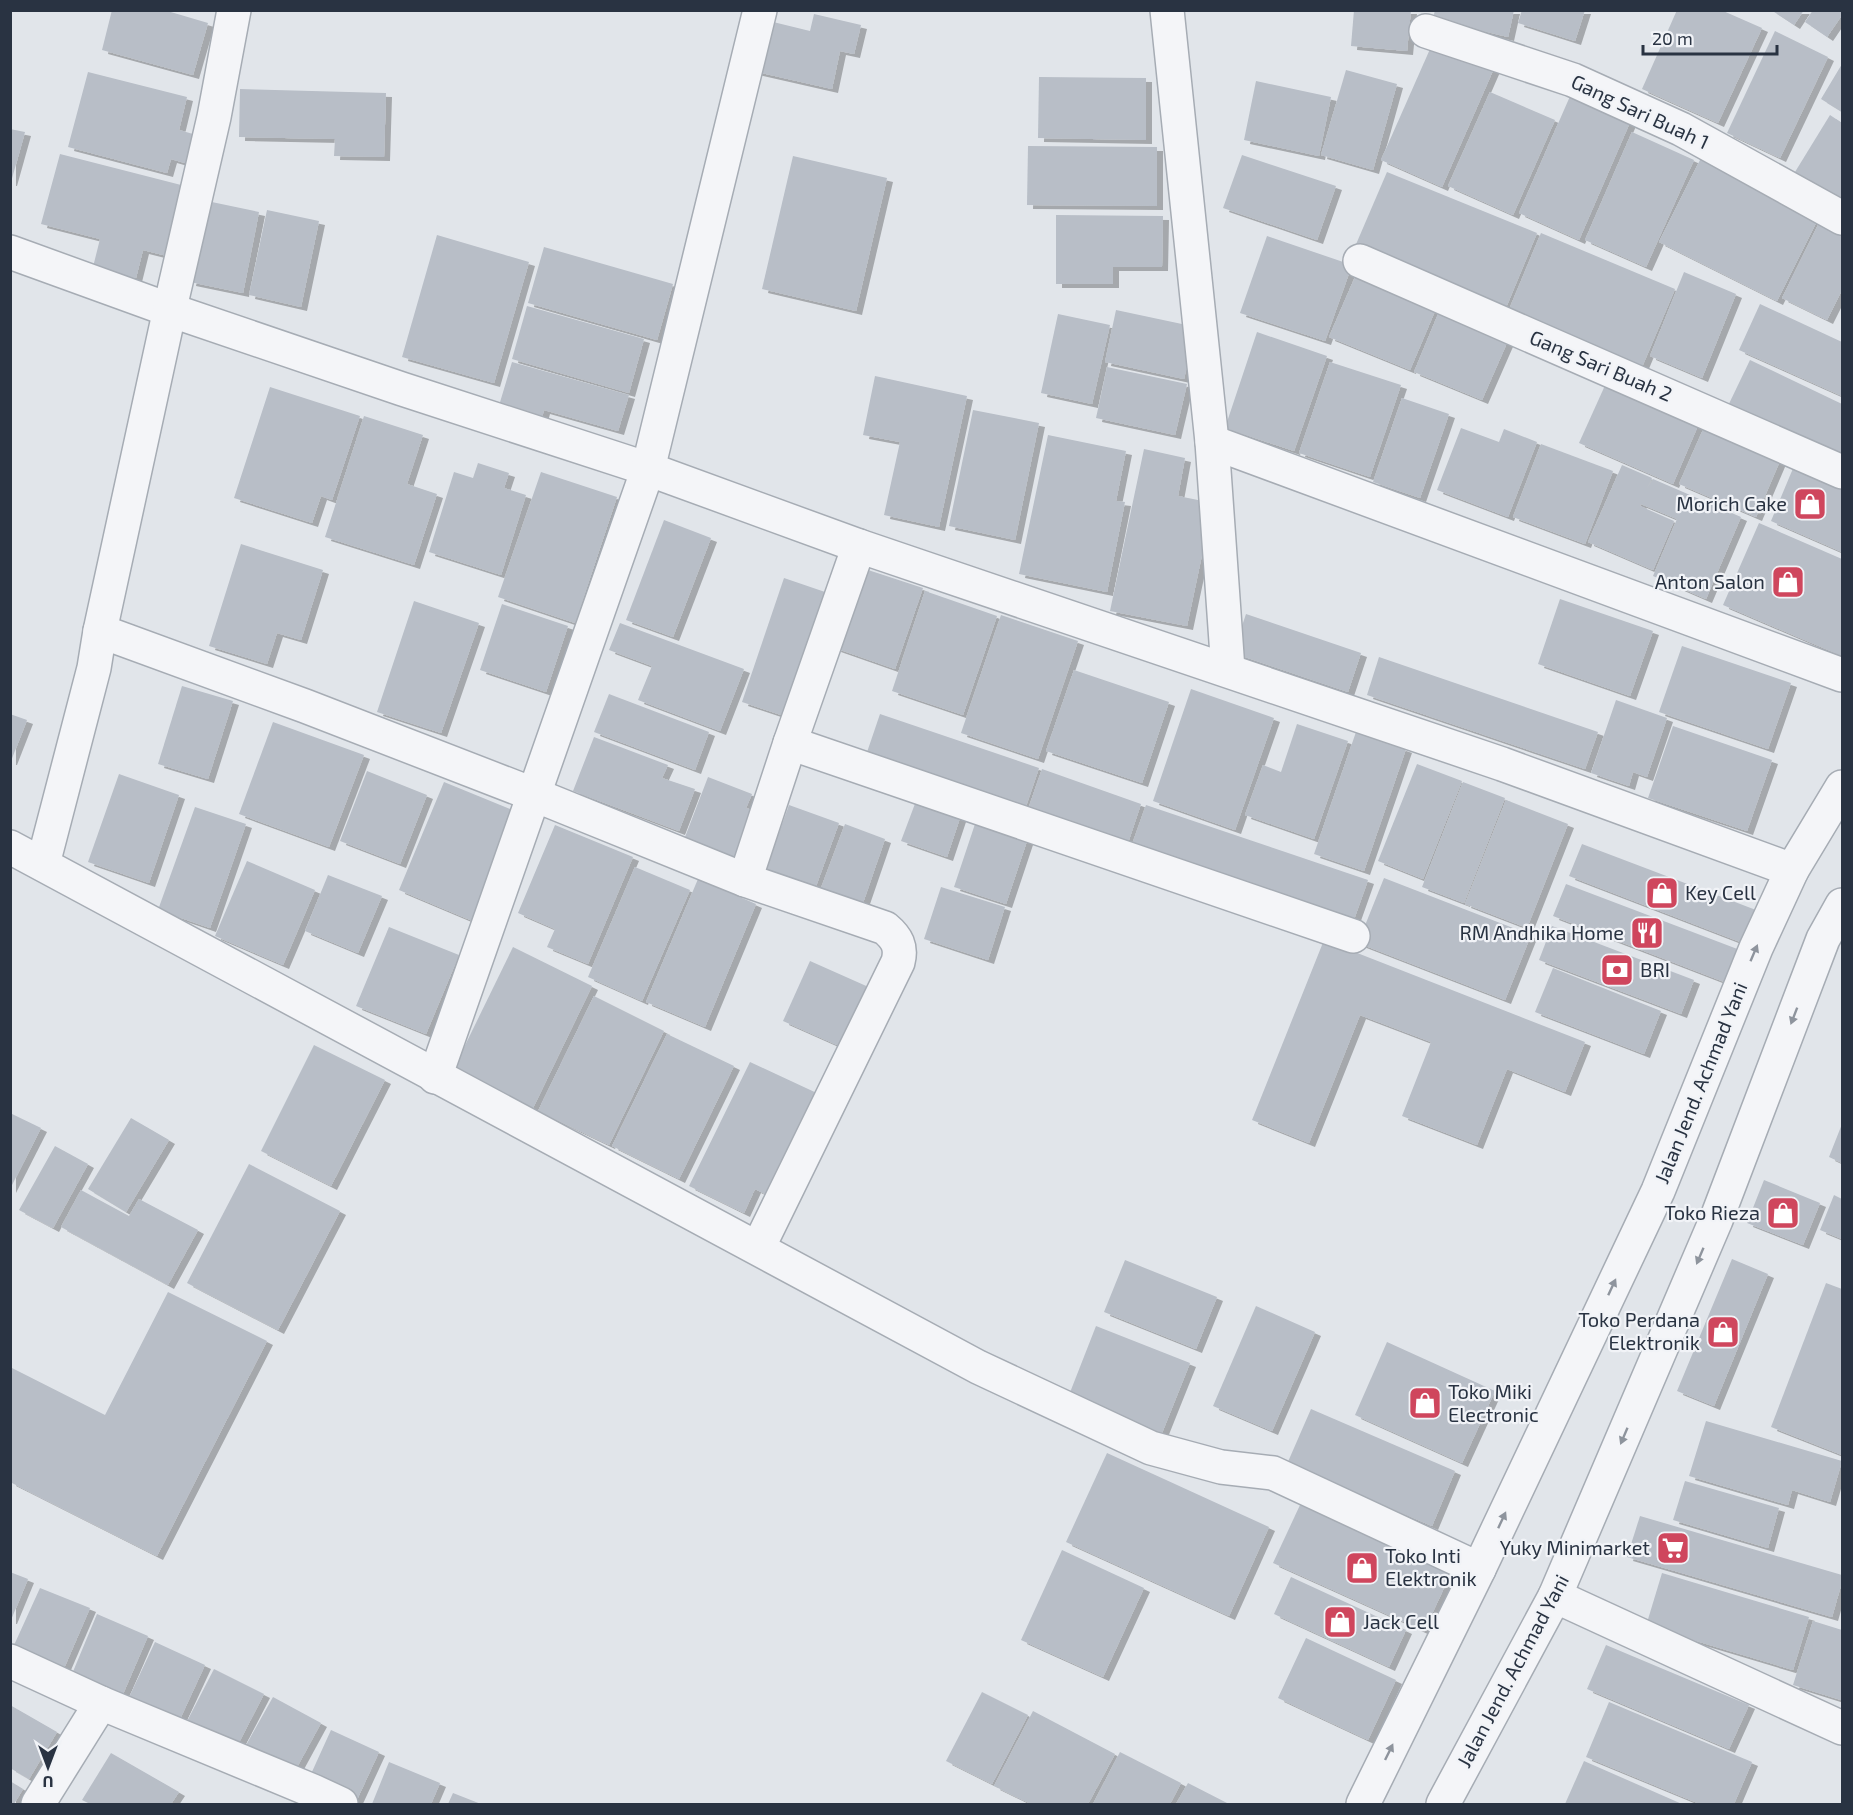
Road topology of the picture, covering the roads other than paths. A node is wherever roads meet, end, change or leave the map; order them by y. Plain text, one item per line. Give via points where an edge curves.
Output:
1 (234, 10) edge
2 (760, 10) edge
3 (1167, 10) edge
4 (1426, 31) dead end
5 (1842, 218) edge
6 (10, 252) edge
7 (1360, 261) dead end
8 (170, 310) junction
9 (1212, 442) junction
10 (648, 469) junction
11 (1842, 472) edge
12 (859, 546) junction
13 (100, 632) junction
14 (1228, 670) junction
15 (1842, 675) edge
16 (790, 743) junction
17 (1842, 787) edge
18 (536, 795) junction
19 (10, 847) edge
20 (43, 864) junction
21 (1792, 870) junction
22 (745, 880) junction
23 (1842, 905) edge
24 (1353, 936) dead end
25 (435, 1077) junction
26 (758, 1248) junction
27 (1479, 1569) junction
28 (1556, 1596) junction
29 (10, 1661) edge
30 (101, 1703) junction
31 (1842, 1728) edge
32 (319, 1800) edge
33 (38, 1804) edge
34 (1364, 1804) edge
35 (1443, 1804) edge

1 - 8 street
2 - 10 street
3 - 9 street
4 - 5 street, Gang Sari Buah 1 via 1594,89 1681,129
6 - 8 street
7 - 11 street, Gang Sari Buah 2
8 - 10 street
8 - 13 street
9 - 14 street
9 - 15 street
10 - 12 street
10 - 18 street
12 - 14 street
12 - 16 street
13 - 18 street
13 - 20 street
14 - 21 street
16 - 22 street
16 - 24 street
17 - 21 street, Jalan Jend. Achmad Yani
18 - 22 street
18 - 25 street
19 - 20 street
20 - 25 street
27 -> 21 street, Jalan Jend. Achmad Yani via 1658,1191 1756,948
22 - 26 street via 885,928 898,941 900,955
23 -> 28 street, Jalan Jend. Achmad Yani via 1823,939 1716,1220
25 - 26 street
26 - 27 street via 978,1367 1151,1448 1221,1467 1273,1473
34 -> 27 street, Jalan Jend. Achmad Yani
28 - 31 street
28 - 35 street, Jalan Jend. Achmad Yani
29 - 30 street
30 - 32 street
30 - 33 street

